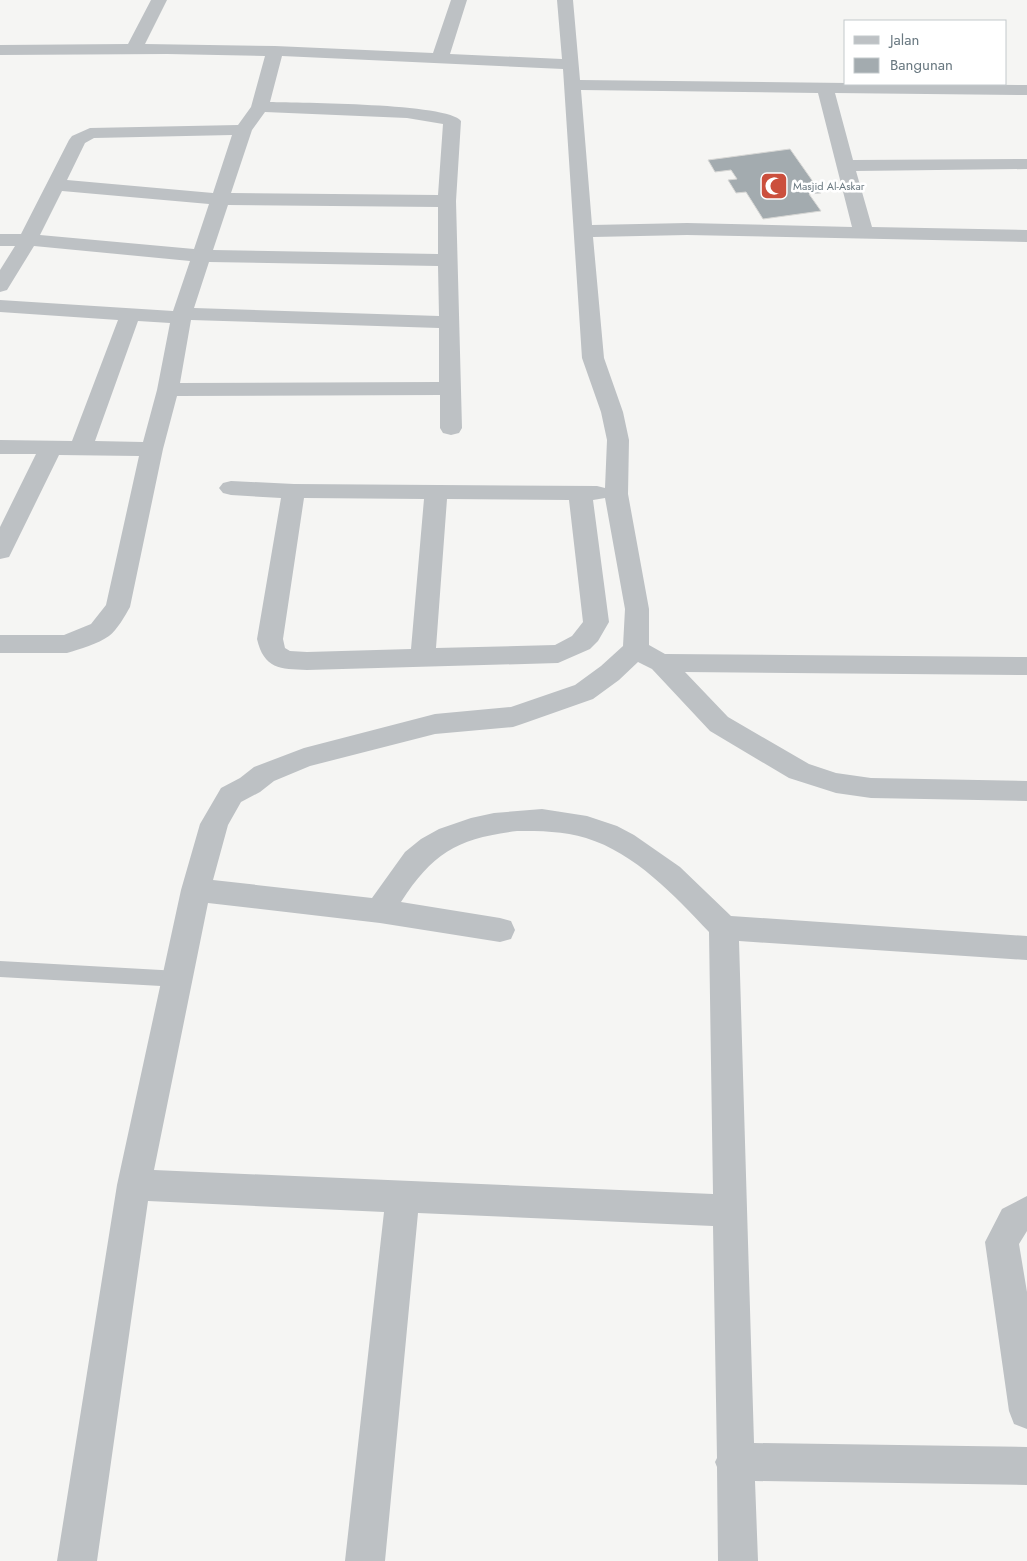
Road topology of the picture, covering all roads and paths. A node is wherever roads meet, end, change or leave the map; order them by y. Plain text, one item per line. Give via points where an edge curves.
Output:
1 (159, 0) edge
2 (458, 0) edge
3 (565, 0) edge
4 (134, 49) junction
5 (0, 50) edge
6 (275, 51) junction
7 (440, 58) junction
8 (572, 64) junction
9 (572, 85) junction
10 (825, 88) junction
11 (1027, 90) edge
12 (260, 107) junction
13 (243, 130) junction
14 (1027, 164) edge
15 (845, 166) junction
16 (56, 185) junction
17 (220, 199) junction
18 (447, 201) junction
19 (583, 230) junction
20 (864, 234) junction
21 (1027, 236) edge
22 (0, 240) edge
23 (28, 240) junction
24 (202, 256) junction
25 (448, 260) junction
26 (0, 286) edge
27 (0, 306) edge
28 (130, 315) junction
29 (182, 316) junction
30 (449, 322) junction
31 (450, 388) junction
32 (168, 390) junction
33 (451, 428) dead end
34 (0, 447) edge
35 (51, 448) junction
36 (81, 448) junction
37 (152, 449) junction
38 (232, 488) dead end
39 (294, 492) junction
40 (436, 492) junction
41 (580, 493) junction
42 (616, 494) junction
43 (0, 552) edge
44 (0, 644) edge
45 (636, 648) junction
46 (423, 657) junction
47 (661, 663) junction
48 (1027, 666) edge
49 (1027, 791) edge
50 (196, 890) junction
51 (380, 911) junction
52 (724, 928) junction
53 (500, 930) dead end
54 (1027, 948) edge
55 (0, 969) edge
56 (179, 979) junction
57 (134, 1185) junction
58 (402, 1196) junction
59 (730, 1211) junction
60 (1027, 1212) edge
61 (1027, 1411) edge
62 (734, 1462) junction
63 (1027, 1466) edge
64 (77, 1561) edge
65 (365, 1561) edge
66 (738, 1561) edge

1 - 4 street
2 - 7 street
3 - 8 street
4 - 5 street
4 - 6 street
6 - 7 street
6 - 12 street
7 - 8 street
8 - 9 street
9 - 10 street
9 - 19 street
10 - 11 street
10 - 15 street
12 - 13 street
12 - 18 street via 408,113 447,118 453,127
13 - 16 street via 90,133 78,140
13 - 17 street
14 - 15 street
15 - 20 street
16 - 17 street
16 - 23 street
17 - 18 street
17 - 24 street
18 - 25 street
19 - 20 street
19 - 42 street via 592,358 612,412 618,440
20 - 21 street
22 - 23 street
23 - 24 street
23 - 26 street
24 - 25 street
24 - 29 street
25 - 30 street
27 - 28 street
28 - 29 street
28 - 36 street
29 - 30 street
29 - 32 street
30 - 31 street
31 - 32 street
31 - 33 street
32 - 37 street
34 - 35 street
35 - 36 street
35 - 43 street
36 - 37 street
37 - 44 street via 118,607 100,630 67,644
38 - 39 street
39 - 40 street
39 - 46 street via 270,639 273,652 284,660 307,661
40 - 41 street
40 - 46 street
41 - 42 street
41 - 46 street via 596,622 590,637 558,654
42 - 45 street via 637,609
45 - 47 street
45 - 50 street via 584,692 513,717 435,724 304,758 264,774 231,795 214,824
47 - 48 street
47 - 49 street via 719,724 799,771 836,783 871,788
50 - 51 street
50 - 56 street
51 - 52 street via 406,870 430,847 456,833 486,824 529,820 571,823 606,833 644,856 683,886
51 - 53 street
52 - 54 street
52 - 59 street
55 - 56 lane
56 - 57 street
57 - 58 street
57 - 64 street
58 - 59 street
58 - 65 street
59 - 62 street
60 - 61 street via 1014,1220 1002,1242
62 - 63 street
62 - 66 street

